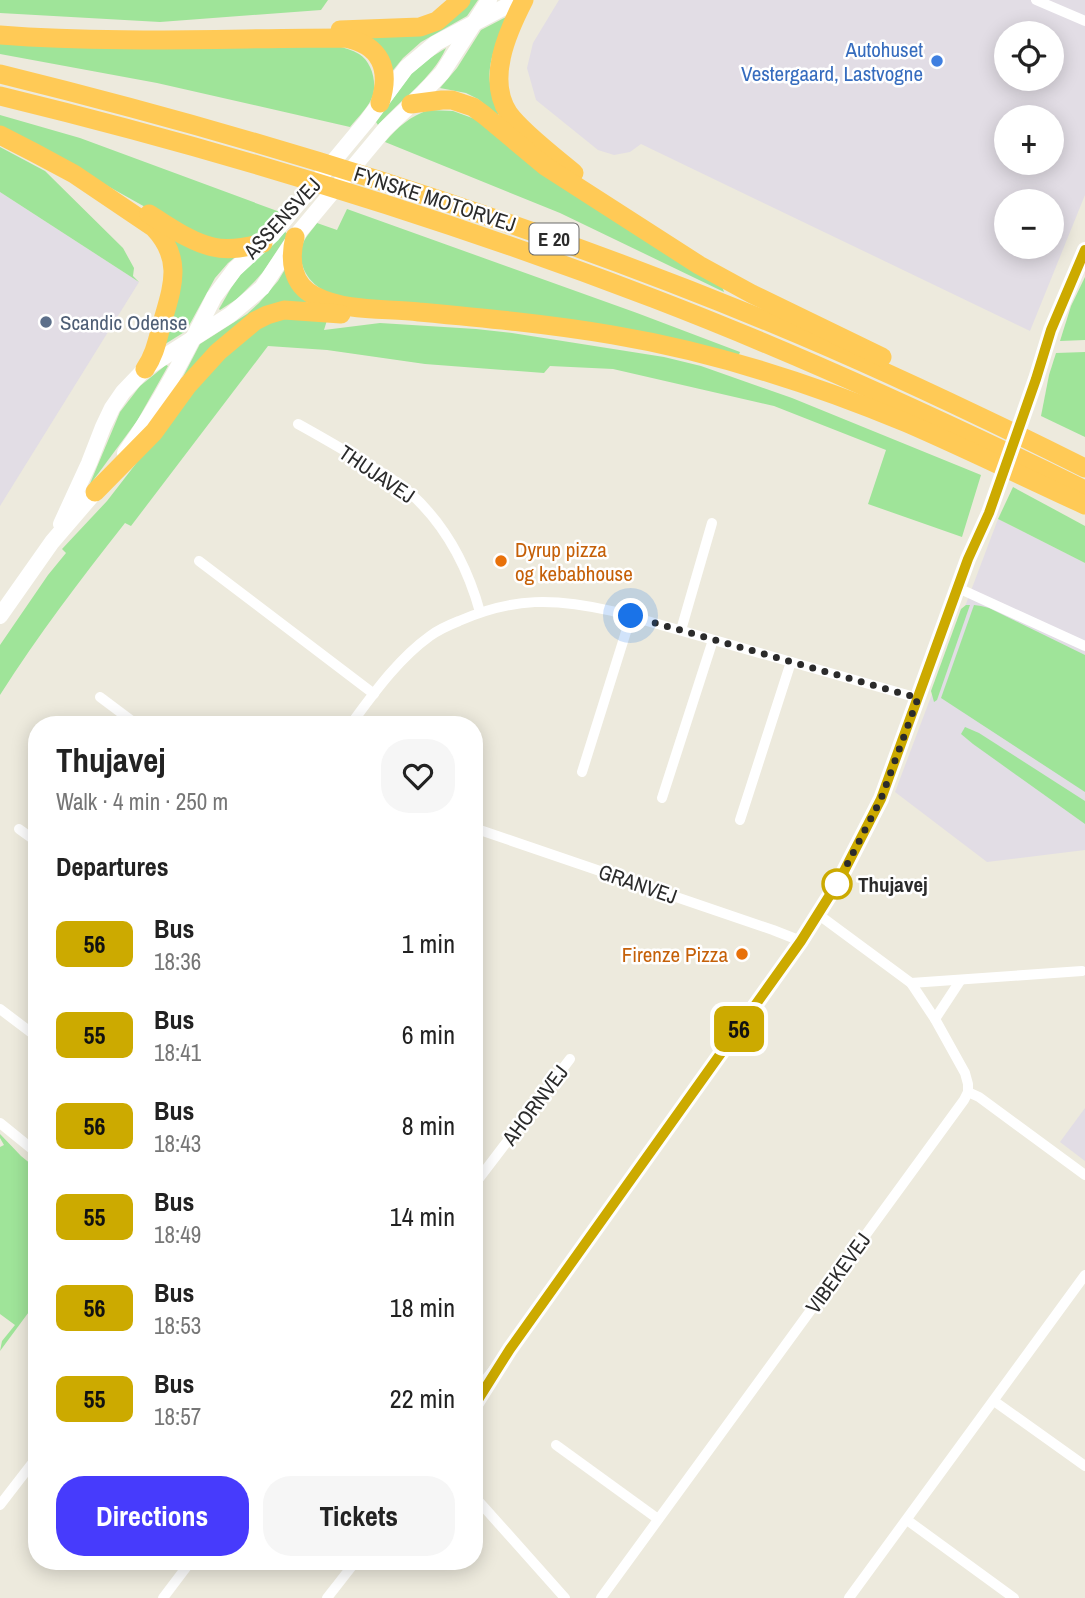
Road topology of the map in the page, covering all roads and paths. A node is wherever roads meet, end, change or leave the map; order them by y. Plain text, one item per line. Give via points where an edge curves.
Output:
1 (461, 0) edge
2 (489, 0) edge
3 (518, 0) edge
4 (524, 0) edge
5 (1037, 0) edge
6 (1085, 21) edge
7 (474, 24) junction
8 (0, 35) edge
9 (154, 40) junction
10 (0, 74) edge
11 (0, 96) edge
12 (380, 103) junction
13 (411, 104) junction
14 (0, 135) edge
15 (74, 174) junction
16 (619, 213) junction
17 (292, 231) junction
18 (263, 243) junction
19 (1085, 250) edge
20 (545, 326) junction
21 (194, 337) junction
22 (145, 369) junction
23 (991, 421) junction
24 (298, 424) dead end
25 (1085, 468) edge
26 (1085, 490) edge
27 (95, 492) junction
28 (1085, 505) edge
29 (712, 523) dead end
30 (52, 542) junction
31 (199, 561) dead end
32 (958, 588) junction
33 (480, 612) junction
34 (0, 616) edge
35 (631, 616) junction
36 (681, 630) junction
37 (713, 640) junction
38 (1085, 646) edge
39 (791, 662) junction
40 (374, 694) junction
41 (100, 697) dead end
42 (918, 698) junction
43 (125, 716) edge
44 (357, 716) edge
45 (582, 772) dead end
46 (662, 799) dead end
47 (740, 820) dead end
48 (19, 829) dead end
49 (483, 831) edge
50 (28, 836) edge
51 (819, 915) junction
52 (801, 941) junction
53 (1082, 971) dead end
54 (960, 981) junction
55 (911, 983) junction
56 (0, 1009) edge
57 (935, 1019) junction
58 (28, 1030) edge
59 (570, 1059) dead end
60 (968, 1092) junction
61 (0, 1123) edge
62 (28, 1144) edge
63 (483, 1173) edge
64 (1085, 1175) edge
65 (1084, 1279) edge
66 (510, 1349) junction
67 (483, 1383) edge
68 (483, 1392) edge
69 (994, 1401) junction
70 (556, 1445) dead end
71 (1085, 1466) edge
72 (28, 1469) edge
73 (0, 1505) edge
74 (483, 1506) edge
75 (658, 1519) junction
76 (907, 1520) junction
77 (184, 1570) edge
78 (349, 1570) edge
79 (163, 1598) edge
80 (327, 1598) edge
81 (565, 1598) edge
82 (601, 1598) edge
83 (849, 1598) edge
84 (1014, 1598) edge

1 - 9 highway via 437,21 415,28
2 - 7 main road, ASSENSVEJ
3 - 7 main road, ASSENSVEJ
4 - 16 highway via 500,63 498,85 503,103 518,124
5 - 6 street
7 - 12 main road, ASSENSVEJ via 416,58
7 - 13 main road, ASSENSVEJ via 442,73
8 - 9 highway
9 - 12 highway via 358,41 369,46 381,62 385,82
10 - 23 highway, FYNSKE MOTORVEJ / E 20 via 305,156 545,235 774,324
11 - 26 highway, FYNSKE MOTORVEJ / E 20 via 297,176 540,257 765,343
12 - 17 main road, ASSENSVEJ
13 - 16 highway via 452,100 473,107 545,166
13 - 17 main road, ASSENSVEJ
14 - 15 highway
15 - 18 highway via 202,243 224,248
15 - 22 highway via 154,228 170,252 172,290 155,351
16 - 23 highway via 699,265 909,370
17 - 18 main road, ASSENSVEJ
17 - 20 highway via 296,279 309,293 326,301
17 - 21 main road, ASSENSVEJ via 270,277 253,297
18 - 21 main road, ASSENSVEJ via 224,282
19 - 32 street via 1051,330 989,513
20 - 27 highway via 290,310 267,315 218,352 154,432
20 - 28 highway via 614,335 807,385 907,423
21 - 22 main road, ASSENSVEJ
21 - 27 main road, ASSENSVEJ via 153,411
22 - 30 main road, ASSENSVEJ via 112,408
23 - 25 highway, FYNSKE MOTORVEJ / E 20
24 - 33 street, THUJAVEJ via 407,490 426,509 456,549
27 - 30 main road, ASSENSVEJ
29 - 36 street
30 - 34 main road, ASSENSVEJ
31 - 40 street
32 - 38 street
32 - 42 street
33 - 35 street via 545,601 577,603
33 - 40 street via 431,635
35 - 36 street
35 - 45 street
36 - 37 street
37 - 39 street
37 - 46 street
39 - 42 street
39 - 47 street
40 - 44 street
41 - 43 street
42 - 51 street via 881,799
48 - 50 street
49 - 52 street, GRANVEJ
51 - 52 street
51 - 55 street
52 - 66 street
53 - 54 street
54 - 55 street
54 - 57 street
55 - 57 street
56 - 58 street
57 - 60 street via 965,1073
59 - 63 street, AHORNVEJ
60 - 64 street
60 - 75 street, VIBEKEVEJ
61 - 62 street
65 - 69 street
66 - 67 street
66 - 68 street
69 - 71 street
69 - 76 street
70 - 75 street
72 - 73 street
74 - 81 street
75 - 82 street, VIBEKEVEJ
76 - 83 street
76 - 84 street
77 - 79 street
78 - 80 street

